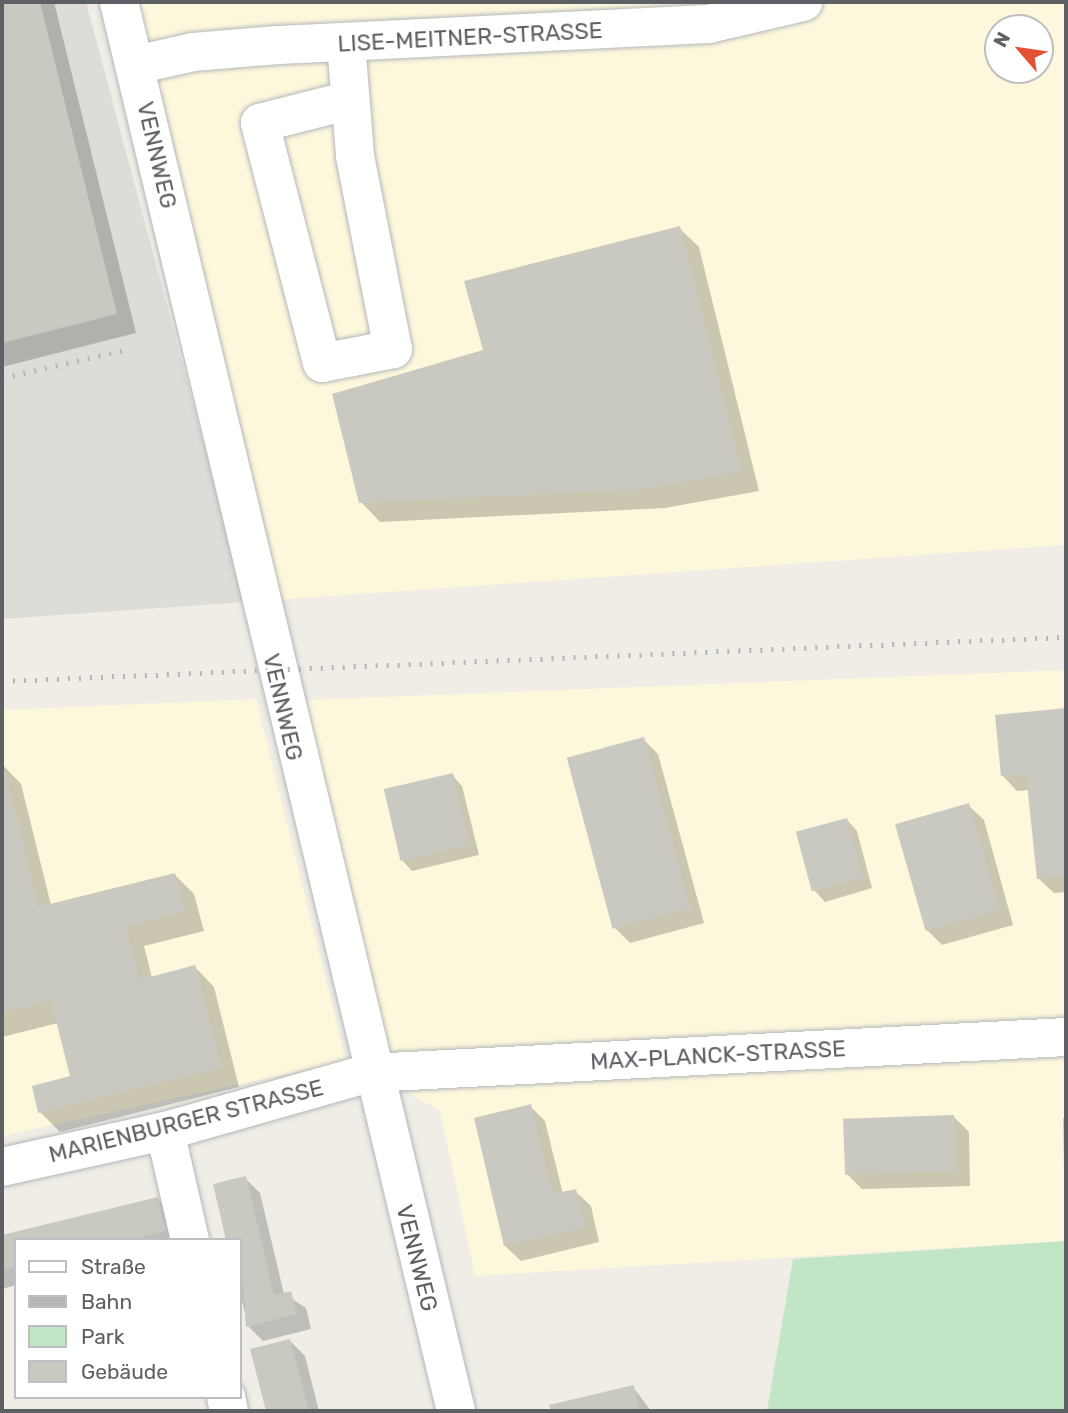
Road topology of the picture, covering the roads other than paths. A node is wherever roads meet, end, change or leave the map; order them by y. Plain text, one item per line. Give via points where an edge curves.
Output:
1 (119, 2) edge
2 (803, 2) edge
3 (346, 43) junction
4 (136, 65) junction
5 (350, 100) junction
6 (1066, 1037) edge
7 (370, 1073) junction
8 (165, 1131) junction
9 (2, 1167) edge
10 (190, 1238) edge
11 (456, 1411) edge

1 - 4 street, VENNWEG
2 - 3 street, LISE-MEITNER-STRASSE via 709,24
3 - 4 street, LISE-MEITNER-STRASSE via 193,52
3 - 5 street
4 - 7 street, VENNWEG
5 - 5 street via 393,349 322,363 260,123
6 - 7 street, MAX-PLANCK-STRASSE
7 - 8 street, MARIENBURGER STRASSE
7 - 11 street, VENNWEG
8 - 9 street, MARIENBURGER STRASSE
8 - 10 street

